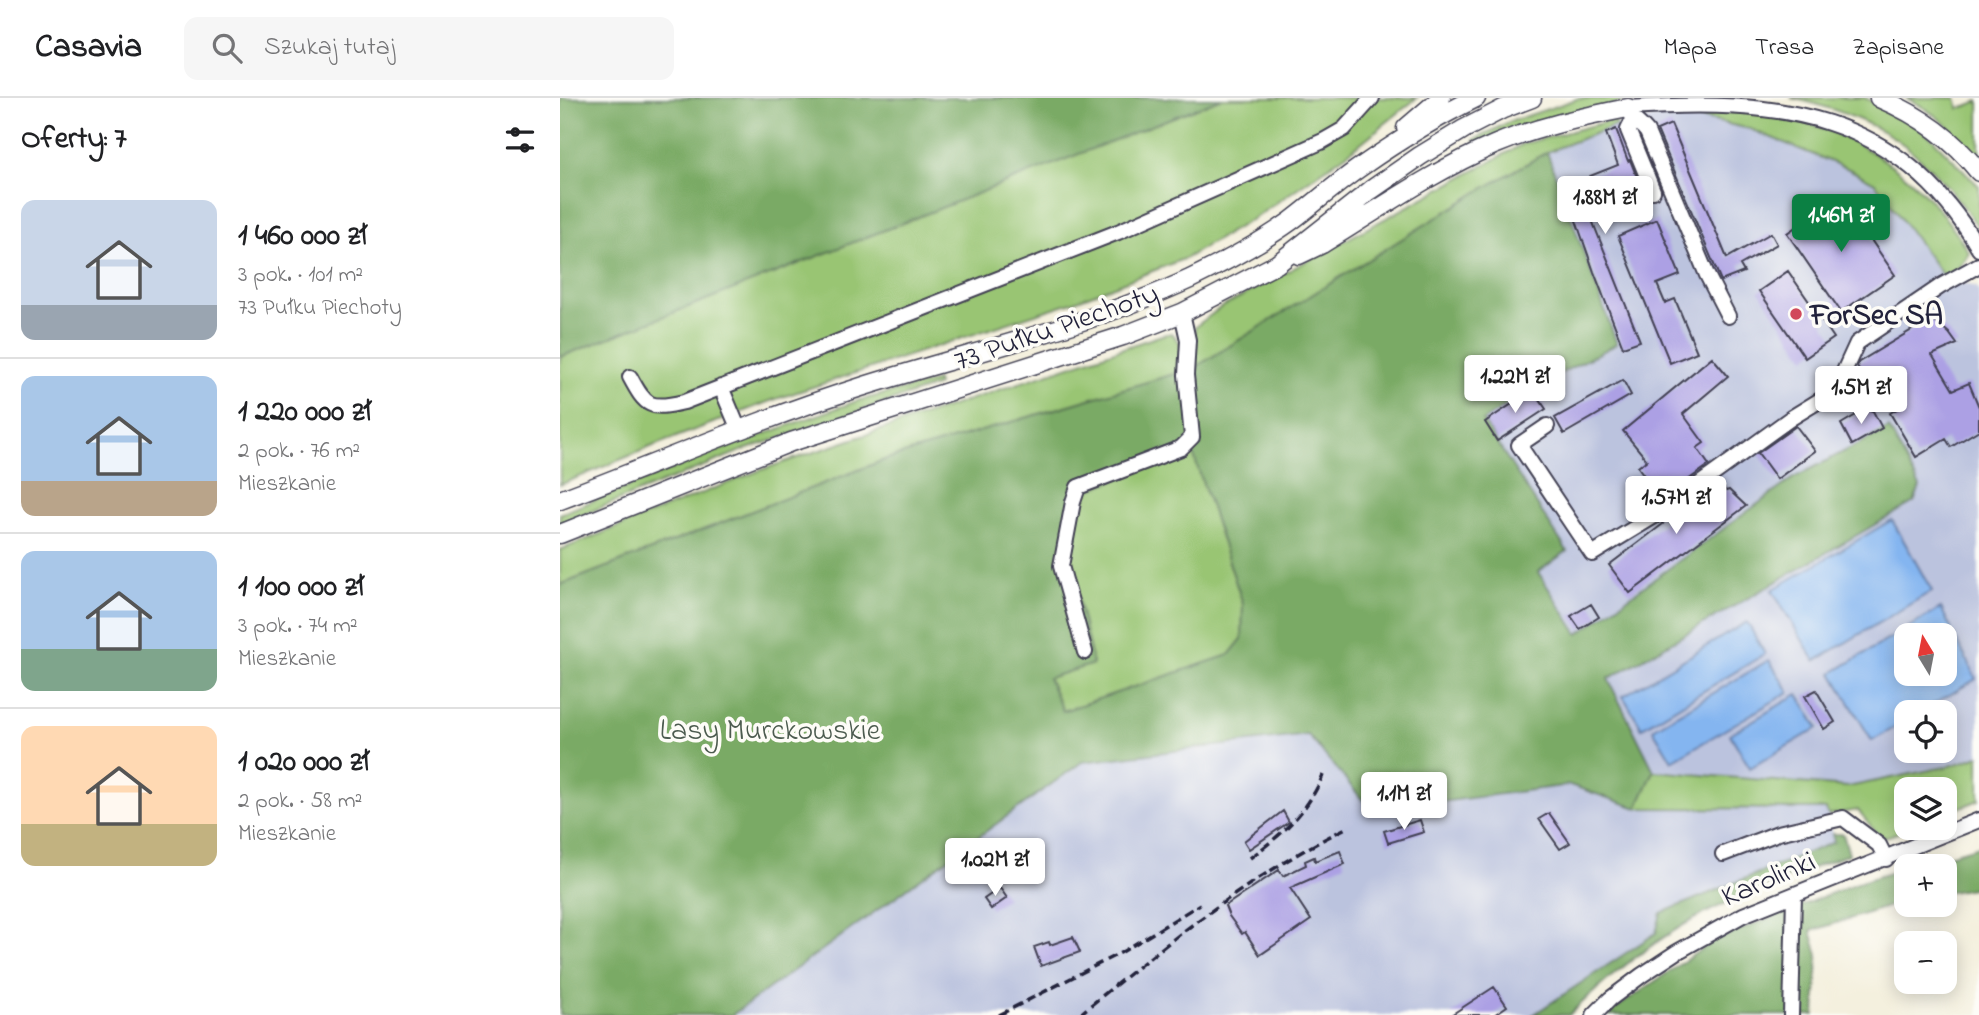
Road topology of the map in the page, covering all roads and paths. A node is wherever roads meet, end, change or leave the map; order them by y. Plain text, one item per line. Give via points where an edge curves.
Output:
1 (1372, 98) edge
2 (1441, 98) edge
3 (1476, 98) edge
4 (1532, 98) edge
5 (1879, 98) edge
6 (1630, 114) junction
7 (1361, 166) junction
8 (1979, 172) edge
9 (1653, 191) dead end
10 (1979, 249) edge
11 (1277, 264) junction
12 (1979, 265) edge
13 (1182, 313) junction
14 (1728, 316) dead end
15 (630, 377) dead end
16 (721, 387) junction
17 (1547, 426) dead end
18 (739, 430) junction
19 (560, 500) edge
20 (560, 534) edge
21 (1085, 652) dead end
22 (1979, 820) edge
23 (1723, 854) dead end
24 (1886, 859) junction
25 (1794, 895) junction
26 (1594, 1015) edge
27 (1791, 1015) edge

1 - 16 street via 1344,129 1118,232
2 - 7 main road
3 - 7 main road, 73 Pułku Piechoty
4 - 11 main road, 73 Pułku Piechoty via 1419,156
5 - 8 main road via 1929,125
6 - 9 street via 1628,130
6 - 10 street via 1685,100 1740,100 1781,104 1843,123 1876,140 1917,171 1963,221
6 - 11 main road via 1561,122 1493,146 1452,165 1322,244
6 - 14 street via 1647,132
7 - 18 main road, 73 Pułku Piechoty via 1289,222 1188,280 1126,305
11 - 13 main road, 73 Pułku Piechoty
12 - 17 street via 1857,343 1835,391 1661,512 1592,554 1519,445
13 - 20 main road, 73 Pułku Piechoty via 1124,336 791,443
13 - 21 street via 1188,340 1192,437 1181,448 1078,487 1073,502 1061,566
15 - 16 street via 642,399 657,407
16 - 18 street
18 - 19 main road, 73 Pułku Piechoty
22 - 24 street, Karolinki
23 - 24 street via 1778,832 1843,818 1880,845
24 - 25 street, Karolinki
25 - 26 street, Karolinki via 1743,915 1676,952
25 - 27 street

